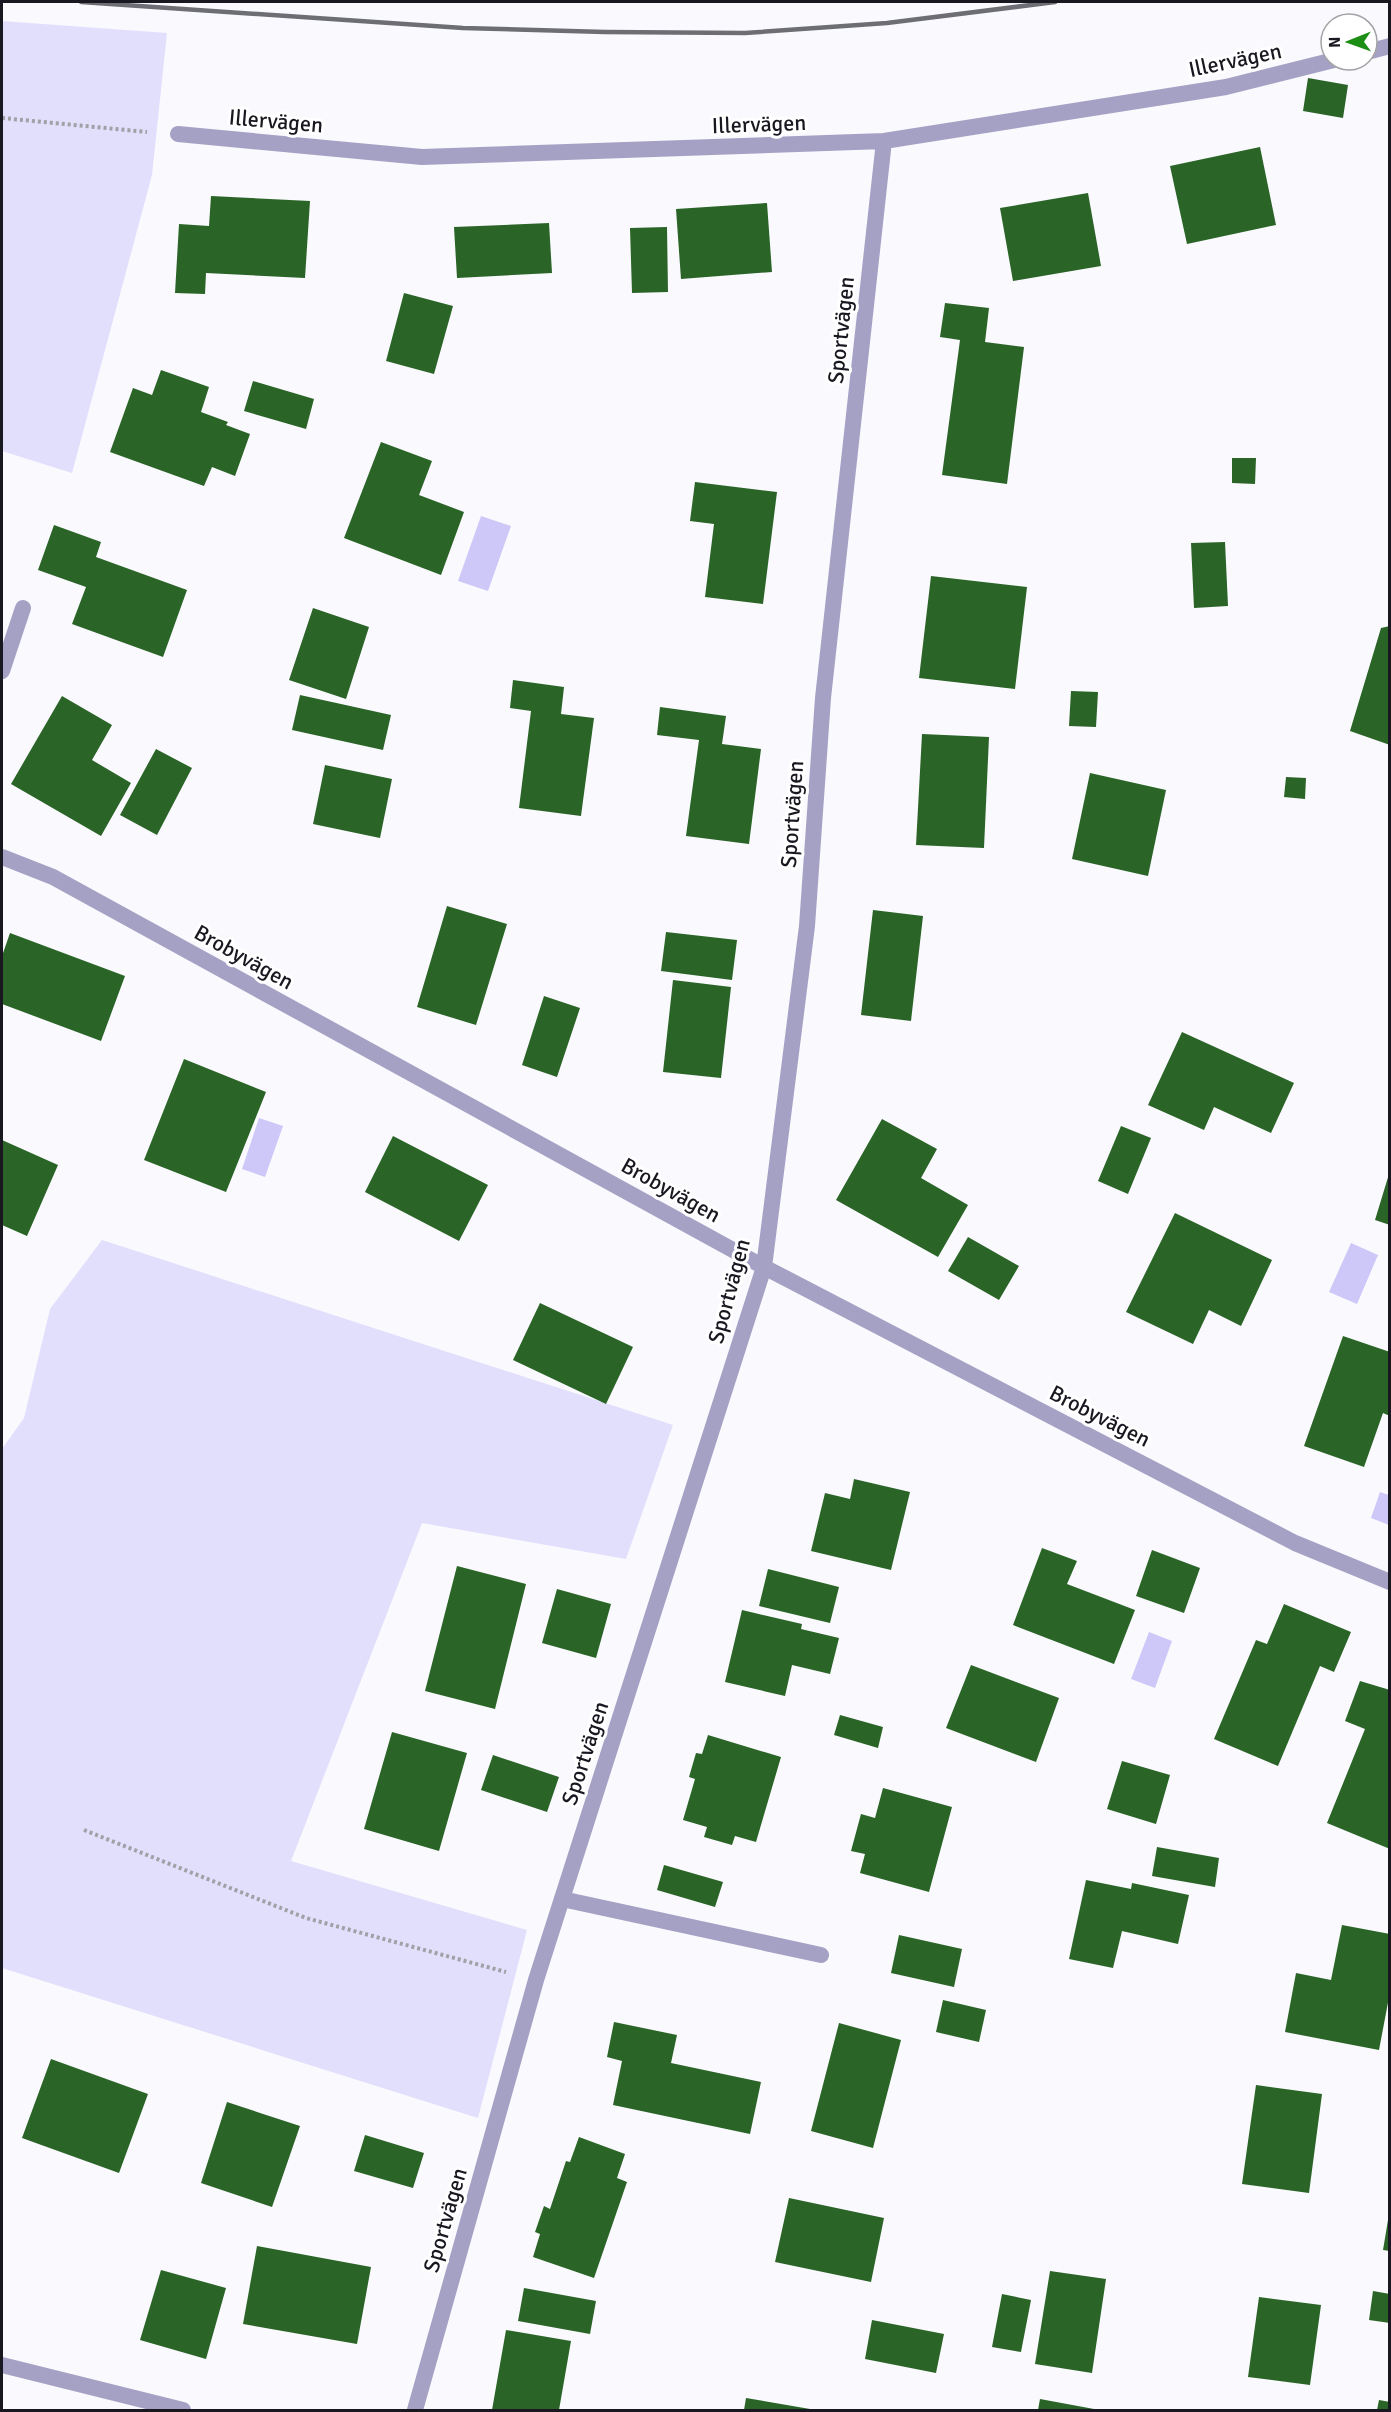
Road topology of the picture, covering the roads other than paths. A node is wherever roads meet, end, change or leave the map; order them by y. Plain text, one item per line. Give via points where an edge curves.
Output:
1 (1319, 64) edge
2 (178, 135) road end
3 (884, 141) junction
4 (23, 608) dead end
5 (2, 671) edge
6 (2, 856) edge
7 (764, 1267) junction
8 (1389, 1582) edge
9 (562, 1899) junction
10 (821, 1955) dead end
11 (2, 2365) edge
12 (183, 2410) edge
13 (415, 2410) edge

1 - 3 street, Illervägen via 1226,87
2 - 3 street, Illervägen via 422,158
3 - 7 street, Sportvägen via 823,698 807,926
4 - 5 street
6 - 7 street, Brobyvägen via 53,877
7 - 8 street, Brobyvägen via 1295,1543
7 - 9 street, Sportvägen
9 - 10 street
9 - 13 street, Sportvägen
11 - 12 street

